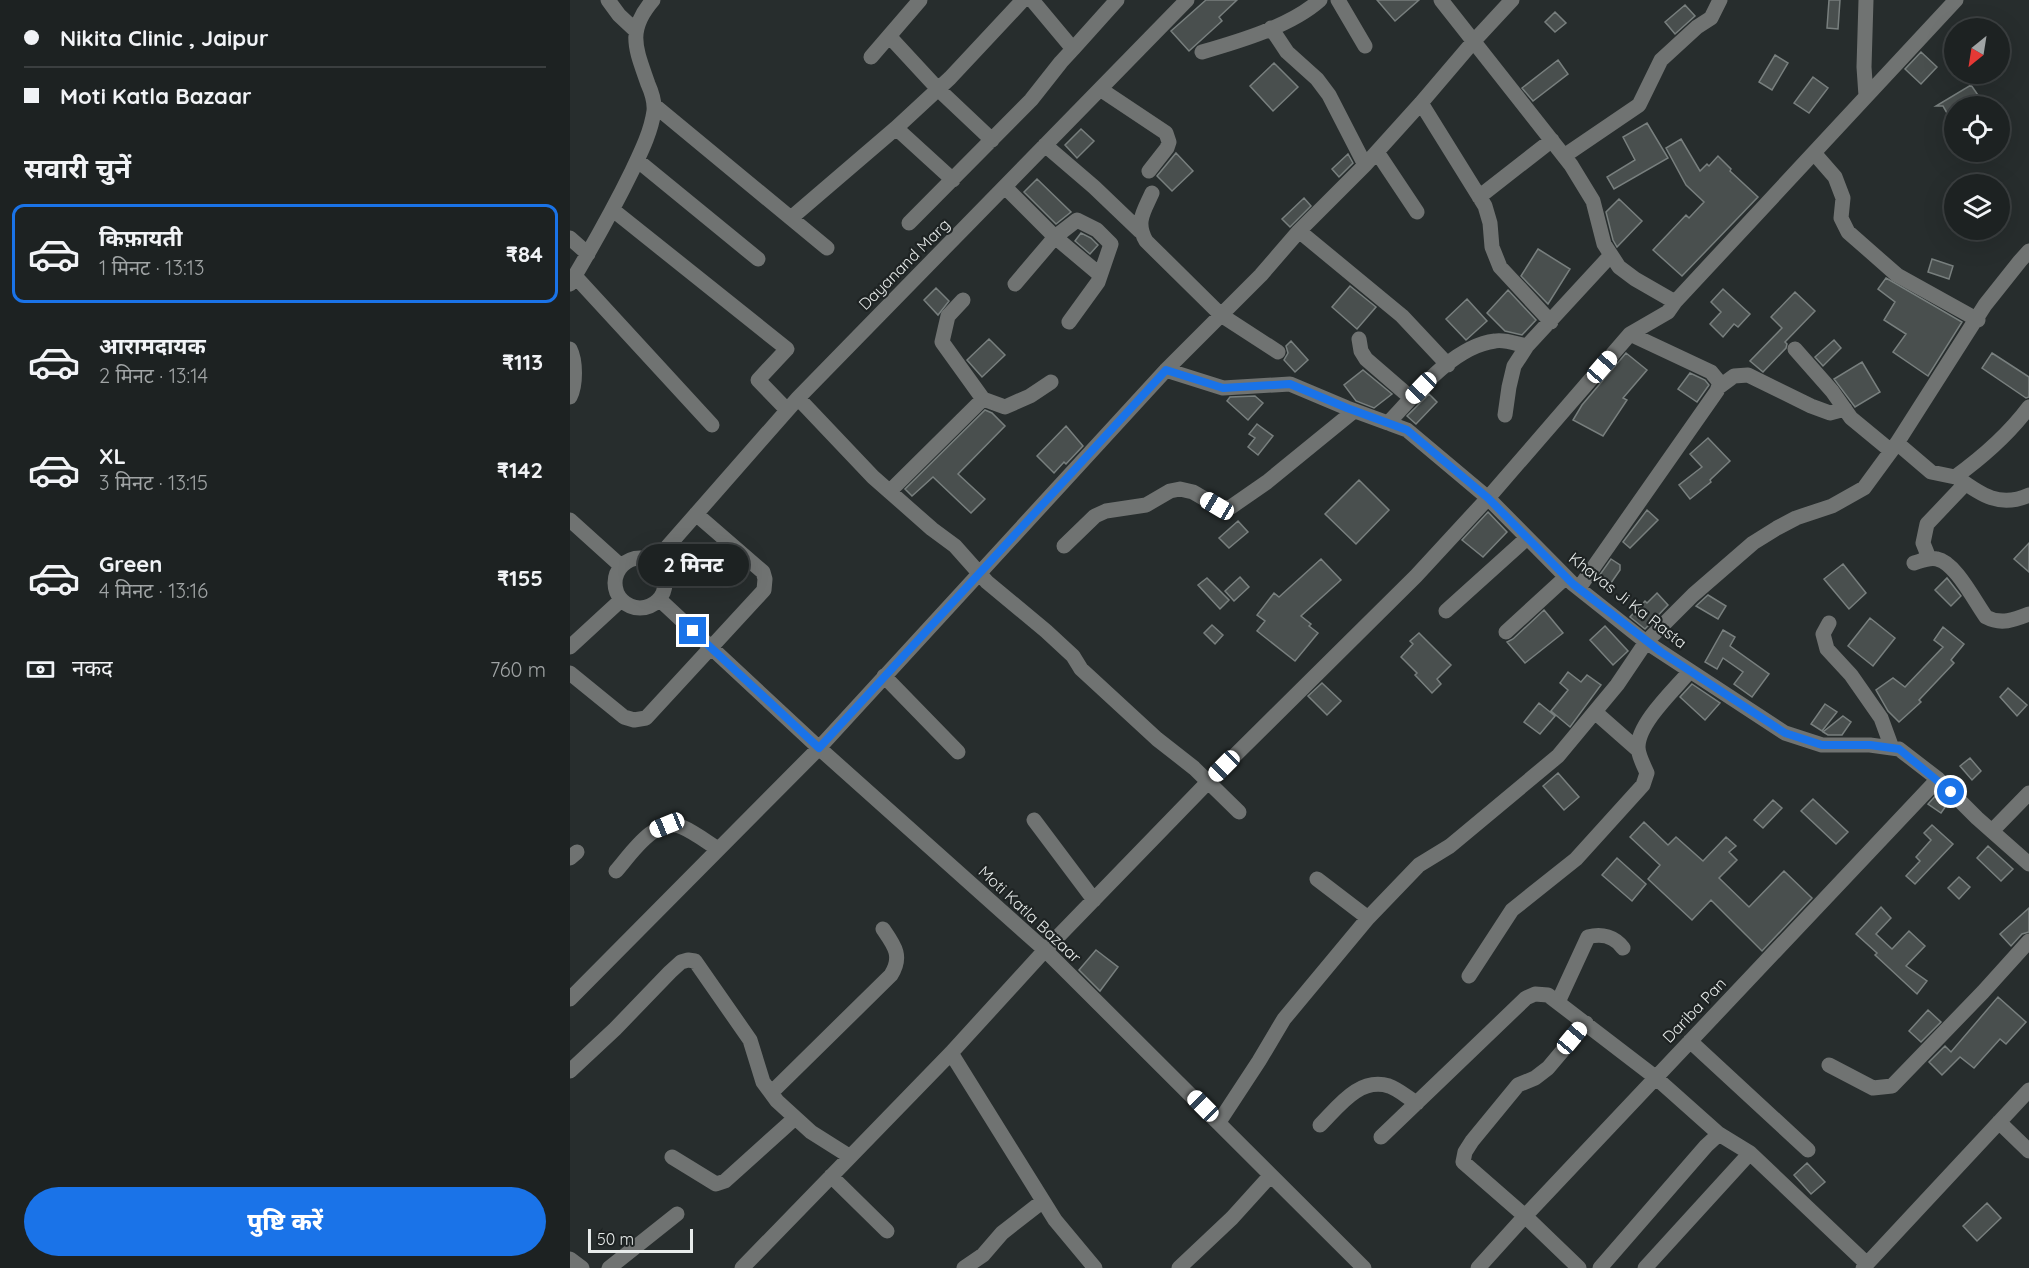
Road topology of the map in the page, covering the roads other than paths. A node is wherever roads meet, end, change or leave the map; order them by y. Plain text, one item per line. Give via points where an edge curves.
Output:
1 (608, 0) edge
2 (653, 0) edge
3 (920, 0) edge
4 (1023, 0) edge
5 (1032, 0) edge
6 (1117, 0) edge
7 (1187, 0) edge
8 (1320, 0) edge
9 (1338, 0) edge
10 (1441, 0) edge
11 (1512, 0) edge
12 (1720, 0) edge
13 (1866, 0) edge
14 (1956, 0) edge
15 (1271, 28) junction
16 (635, 30) junction
17 (889, 36) junction
18 (1473, 42) junction
19 (1365, 46) dead end
20 (1073, 49) junction
21 (1202, 52) dead end
22 (871, 57) dead end
23 (938, 89) junction
24 (1100, 89) junction
25 (1866, 96) junction
26 (1421, 103) junction
27 (654, 105) junction
28 (896, 128) junction
29 (992, 140) junction
30 (1551, 140) junction
31 (1045, 145) junction
32 (1377, 152) junction
33 (1814, 153) junction
34 (1564, 156) junction
35 (637, 160) junction
36 (1365, 165) junction
37 (1149, 171) dead end
38 (953, 180) junction
39 (1005, 187) junction
40 (1152, 193) dead end
41 (1479, 197) junction
42 (614, 210) junction
43 (1417, 212) dead end
44 (791, 218) junction
45 (909, 223) dead end
46 (1140, 231) junction
47 (1299, 231) junction
48 (1055, 237) junction
49 (570, 238) edge
50 (827, 248) dead end
51 (2029, 251) edge
52 (588, 254) junction
53 (1611, 255) junction
54 (758, 259) dead end
55 (1099, 274) junction
56 (572, 280) edge
57 (1015, 284) dead end
58 (963, 300) dead end
59 (1675, 302) junction
60 (1221, 315) junction
61 (1978, 320) junction
62 (1069, 322) dead end
63 (1551, 322) junction
64 (1630, 334) junction
65 (1359, 339) dead end
66 (1527, 346) junction
67 (570, 349) edge
68 (1795, 349) dead end
69 (1278, 352) dead end
70 (1448, 364) junction
71 (1166, 370) junction
72 (1052, 382) dead end
73 (1719, 387) junction
74 (570, 397) edge
75 (798, 398) junction
76 (1411, 398) junction
77 (983, 399) junction
78 (2029, 407) edge
79 (787, 410) junction
80 (1845, 410) junction
81 (1353, 411) junction
82 (1505, 415) dead end
83 (1388, 423) junction
84 (712, 425) dead end
85 (1894, 447) junction
86 (1960, 480) junction
87 (890, 491) junction
88 (2029, 495) edge
89 (1488, 498) junction
90 (696, 514) junction
91 (570, 520) edge
92 (1527, 538) junction
93 (1064, 546) dead end
94 (654, 562) junction
95 (621, 566) junction
96 (979, 573) junction
97 (1566, 577) junction
98 (1579, 588) junction
99 (621, 600) junction
100 (660, 600) junction
101 (1446, 611) dead end
102 (2029, 614) edge
103 (1829, 623) dead end
104 (1506, 632) dead end
105 (1647, 642) junction
106 (570, 647) edge
107 (710, 647) junction
108 (1690, 671) junction
109 (570, 673) edge
110 (885, 676) junction
111 (1595, 712) junction
112 (819, 748) junction
113 (1892, 748) junction
114 (1637, 749) junction
115 (958, 752) dead end
116 (1938, 779) junction
117 (1208, 782) junction
118 (2029, 793) edge
119 (1239, 812) dead end
120 (1034, 820) dead end
121 (1992, 831) junction
122 (718, 849) junction
123 (2029, 864) edge
124 (616, 871) dead end
125 (1317, 879) dead end
126 (1094, 900) junction
127 (1368, 918) junction
128 (883, 929) dead end
129 (2029, 941) edge
130 (1623, 948) dead end
131 (1045, 950) junction
132 (1469, 976) dead end
133 (570, 999) edge
134 (1558, 1002) junction
135 (1586, 1023) junction
136 (1690, 1041) junction
137 (951, 1053) junction
138 (1829, 1065) dead end
139 (570, 1071) edge
140 (1655, 1077) junction
141 (2029, 1090) edge
142 (771, 1093) junction
143 (1417, 1103) junction
144 (795, 1118) junction
145 (1219, 1122) junction
146 (1999, 1122) junction
147 (1320, 1125) dead end
148 (1719, 1134) junction
149 (1381, 1137) dead end
150 (1808, 1150) dead end
151 (2029, 1151) edge
152 (1749, 1153) junction
153 (849, 1156) junction
154 (672, 1157) dead end
155 (831, 1176) junction
156 (1270, 1176) junction
157 (1043, 1201) junction
158 (677, 1214) dead end
159 (1525, 1216) junction
160 (887, 1231) dead end
161 (570, 1259) edge
162 (1865, 1266) edge
163 (582, 1268) edge
164 (609, 1268) edge
165 (742, 1268) edge
166 (964, 1268) edge
167 (1095, 1268) edge
168 (1179, 1268) edge
169 (1364, 1268) edge
170 (1478, 1268) edge
171 (1579, 1268) edge
172 (1600, 1268) edge
173 (1645, 1268) edge

1 - 16 street
2 - 16 street
3 - 17 street
4 - 23 street
5 - 20 street
6 - 20 street
7 - 24 street, Dayanand Marg
8 - 15 street
9 - 19 street
10 - 18 street
11 - 18 street
12 - 34 street via 1711,18 1661,60 1639,105
13 - 25 street
14 - 25 street
15 - 21 street
15 - 36 street via 1287,52 1329,95
16 - 27 street
17 - 22 street
17 - 23 street
18 - 26 street
18 - 30 street
20 - 29 street
23 - 28 street
23 - 29 street
24 - 31 street, Dayanand Marg
24 - 37 street via 1166,133 1170,142
25 - 33 street
26 - 32 street
26 - 41 street
27 - 35 street via 648,135
27 - 44 street
28 - 38 street
28 - 44 street
29 - 38 street
30 - 34 street
30 - 41 street
31 - 39 street, Dayanand Marg
31 - 46 street
32 - 36 street
32 - 43 street
33 - 59 street
33 - 61 street via 1835,177 1843,198 1841,218 1848,232 1897,275
34 - 53 street via 1593,201 1604,244
35 - 42 street
35 - 54 street
36 - 47 street
38 - 45 street
39 - 48 street
39 - 75 street, Dayanand Marg
40 - 46 street via 1141,217
41 - 63 street via 1490,223 1492,247 1500,267
42 - 52 street
42 - 79 street via 787,349 758,380
44 - 50 street
46 - 60 street
47 - 60 street
47 - 70 street via 1402,316
48 - 55 street
48 - 55 street via 1077,220 1097,230 1111,244
48 - 57 street
49 - 52 street
51 - 61 street
52 - 56 street
53 - 59 street via 1635,279
53 - 63 street
55 - 62 street via 1098,282
56 - 84 street
58 - 77 street via 948,316 942,342
59 - 64 street via 1668,312
60 - 69 street
60 - 71 street
61 - 85 street
63 - 66 street
64 - 73 street via 1711,372
64 - 89 street
65 - 76 street via 1366,358
66 - 70 street via 1497,340 1483,343
66 - 82 street via 1514,366
67 - 74 street
68 - 80 street
70 - 76 street
71 - 81 street, Khavas Ji Ka Rasta via 1223,388 1290,384
71 - 96 street
72 - 77 street via 1005,407
73 - 80 street via 1734,376 1748,375 1830,413
73 - 98 street
75 - 79 street, Dayanand Marg
75 - 87 street
76 - 83 street
77 - 87 street
78 - 86 street via 2010,432
79 - 90 street, Dayanand Marg
80 - 85 street
81 - 83 street, Khavas Ji Ka Rasta
81 - 93 street via 1231,507 1217,506 1180,489 1146,505 1095,516
83 - 89 street, Khavas Ji Ka Rasta via 1407,430
85 - 86 street via 1931,472
85 - 105 street via 1863,488 1832,506 1796,518 1753,543
86 - 88 street via 1981,495 2008,502
86 - 102 street via 1927,524 1921,561 1938,559 1950,564 1986,617 2002,622
87 - 96 street via 955,546
89 - 92 street, Khavas Ji Ka Rasta
89 - 117 street via 1416,576
90 - 94 street, Dayanand Marg
90 - 107 street via 763,572 765,579 764,590
91 - 95 street
92 - 97 street, Khavas Ji Ka Rasta
92 - 101 street
94 - 95 street via 633,559
94 - 100 street via 666,580
95 - 99 street via 615,586
96 - 110 street
96 - 117 street
97 - 98 street, Khavas Ji Ka Rasta
97 - 104 street
98 - 105 street, Khavas Ji Ka Rasta
99 - 100 street via 640,609
99 - 106 street
100 - 107 street, Moti Katla Bazaar
103 - 113 street via 1823,634 1827,649 1869,699
105 - 108 street, Khavas Ji Ka Rasta
105 - 111 street
107 - 109 street via 645,718 624,717
107 - 112 street, Moti Katla Bazaar
108 - 113 street, Khavas Ji Ka Rasta via 1785,733 1822,745
108 - 114 street via 1646,724
110 - 112 street
110 - 115 street
111 - 114 street
111 - 127 street via 1558,756 1450,846 1419,865
112 - 122 street
112 - 131 street, Moti Katla Bazaar
113 - 116 street, Khavas Ji Ka Rasta via 1899,749
114 - 132 street via 1647,773 1643,785 1576,859 1512,910
116 - 121 street, Khavas Ji Ka Rasta
116 - 136 street, Dariba Pan
117 - 119 street
117 - 126 street
118 - 121 street
120 - 126 street
121 - 123 street, Khavas Ji Ka Rasta
122 - 124 street via 681,826 667,825 655,830
122 - 133 street
125 - 127 street
126 - 131 street
127 - 145 street via 1284,1019
128 - 142 street via 897,949 898,959 891,975
129 - 138 street via 1892,1086 1873,1088
130 - 134 street via 1606,936 1588,937
131 - 137 street
131 - 145 street, Moti Katla Bazaar
134 - 135 street
134 - 143 street via 1548,995 1526,998
135 - 140 street
135 - 159 street via 1548,1068 1518,1085 1465,1152 1463,1161 1469,1168
136 - 140 street, Dariba Pan
136 - 150 street
137 - 153 street
137 - 157 street
139 - 142 street via 670,972 688,960 695,961 750,1040 763,1082
140 - 148 street
140 - 159 street, Dariba Pan
141 - 146 street
142 - 144 street
143 - 147 street via 1390,1086 1371,1084 1357,1090
143 - 149 street
144 - 153 street
144 - 154 street via 725,1181 716,1184
145 - 156 street, Moti Katla Bazaar
146 - 151 street
146 - 162 street
148 - 152 street
148 - 172 street
152 - 162 street
152 - 173 street
153 - 155 street
155 - 160 street
155 - 165 street
156 - 168 street
156 - 169 street, Moti Katla Bazaar
157 - 166 street
157 - 167 street
158 - 164 street
159 - 170 street, Dariba Pan
159 - 171 street
161 - 163 street

